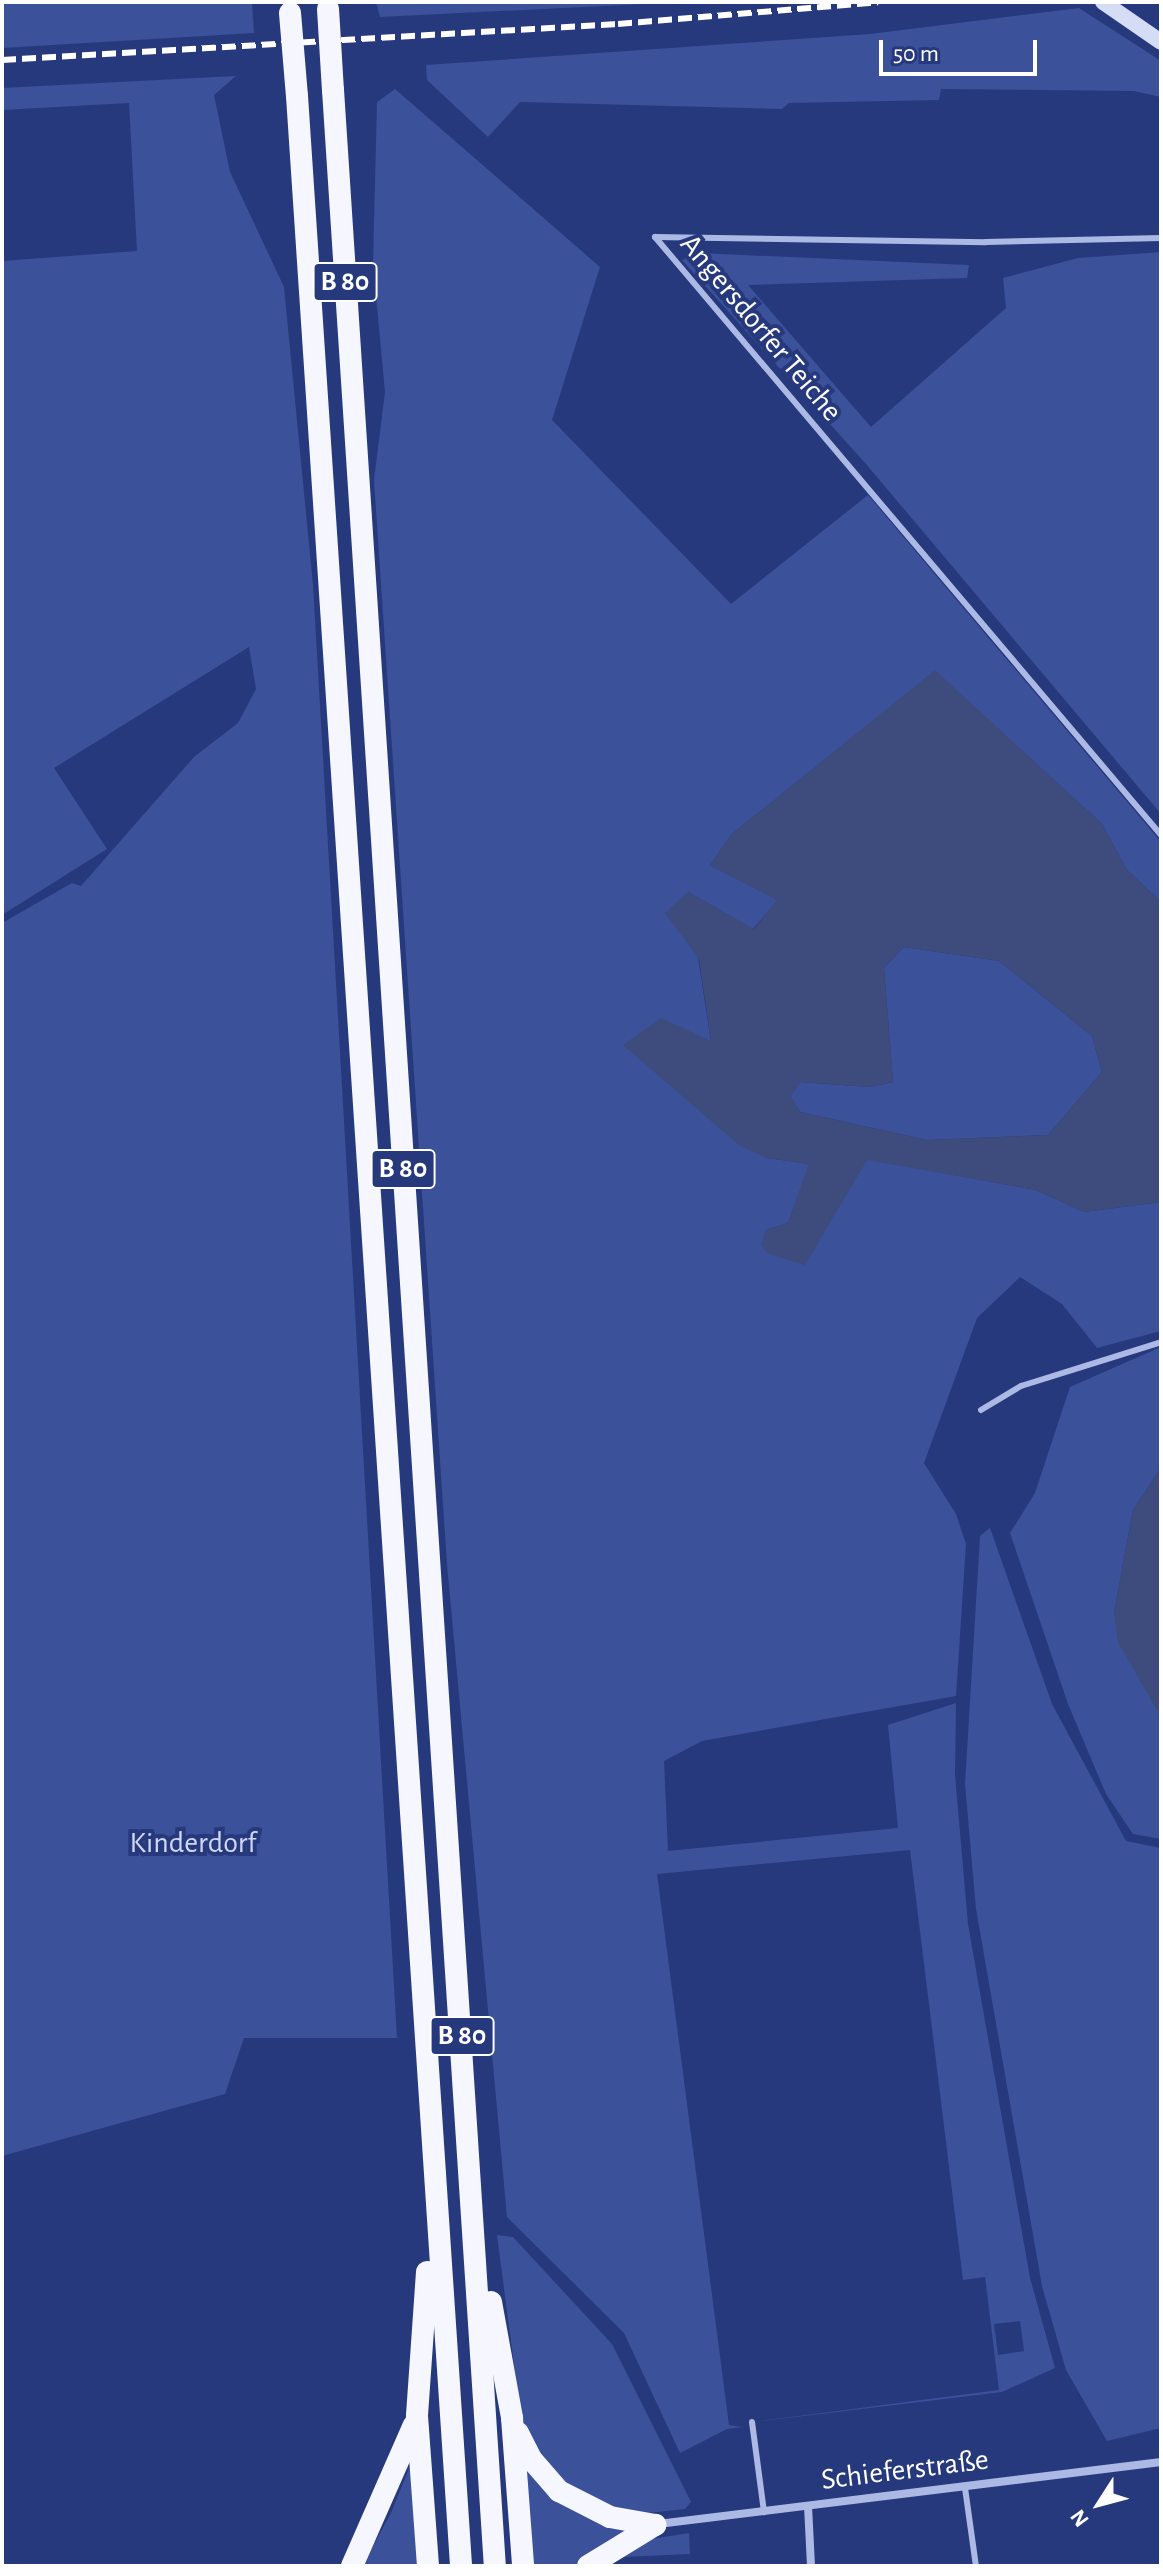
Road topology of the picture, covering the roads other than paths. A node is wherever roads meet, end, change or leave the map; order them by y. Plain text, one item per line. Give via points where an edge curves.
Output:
1 (1103, 2) edge
2 (328, 4) edge
3 (289, 6) edge
4 (1161, 42) edge
5 (1161, 238) edge
6 (1161, 835) edge
7 (1161, 1342) edge
8 (981, 1410) dead end
9 (435, 2196) junction
10 (478, 2246) junction
11 (417, 2416) junction
12 (512, 2418) junction
13 (752, 2422) dead end
14 (1161, 2462) edge
15 (965, 2488) junction
16 (808, 2506) junction
17 (764, 2512) junction
18 (655, 2525) junction
19 (352, 2566) edge
20 (428, 2566) edge
21 (461, 2566) edge
22 (495, 2566) edge
23 (523, 2566) edge
24 (588, 2566) edge
25 (811, 2566) edge
26 (976, 2566) edge

1 - 4 main road
2 - 10 highway, B 80, bridge
3 - 9 highway, B 80, bridge
5 - 6 lane, Angersdorfer Teiche via 986,242 655,237
7 - 8 lane via 1021,1386
9 - 11 highway
9 - 21 highway, B 80
10 - 12 highway
10 - 22 highway, B 80
11 - 19 highway
11 - 20 highway
12 - 18 highway via 532,2460 559,2491 610,2517
12 - 23 highway
13 - 17 lane
14 - 15 street, Schieferstraße
15 - 16 street, Schieferstraße
15 - 26 lane
16 - 17 street, Schieferstraße
16 - 25 street
17 - 18 street, Schieferstraße
18 - 24 highway

